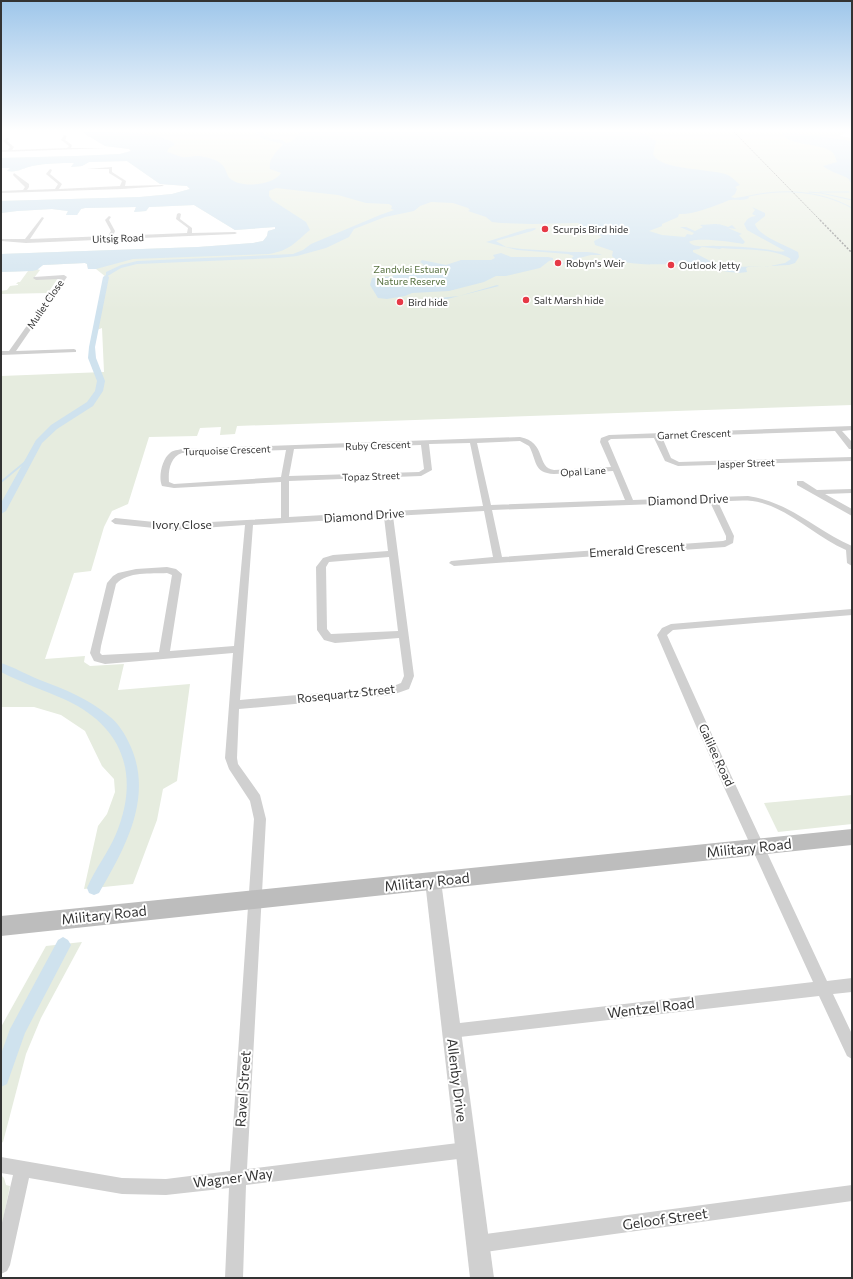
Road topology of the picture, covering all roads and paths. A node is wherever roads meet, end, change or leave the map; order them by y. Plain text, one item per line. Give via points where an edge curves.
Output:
1 (179, 214) dead end
2 (108, 217) dead end
3 (42, 218) dead end
4 (235, 233) dead end
5 (189, 235) junction
6 (110, 238) junction
7 (1, 240) edge
8 (26, 241) junction
9 (36, 278) dead end
10 (74, 351) dead end
11 (1, 353) edge
12 (11, 353) junction
13 (852, 428) edge
14 (837, 429) junction
15 (657, 435) junction
16 (473, 441) junction
17 (426, 443) junction
18 (852, 447) edge
19 (290, 448) junction
20 (852, 459) edge
21 (616, 469) junction
22 (286, 479) junction
23 (800, 483) dead end
24 (852, 491) edge
25 (816, 492) junction
26 (713, 499) junction
27 (630, 502) junction
28 (486, 508) junction
29 (852, 513) edge
30 (388, 514) junction
31 (115, 521) dead end
32 (284, 521) junction
33 (249, 523) junction
34 (851, 549) edge
35 (394, 554) junction
36 (498, 559) junction
37 (454, 563) dead end
38 (852, 563) edge
39 (852, 612) edge
40 (404, 634) junction
41 (238, 649) junction
42 (164, 655) junction
43 (234, 705) junction
44 (852, 837) edge
45 (757, 847) junction
46 (433, 881) junction
47 (256, 900) junction
48 (1, 926) edge
49 (852, 985) edge
50 (824, 987) junction
51 (451, 1031) junction
52 (852, 1051) edge
53 (466, 1150) junction
54 (1, 1165) edge
55 (22, 1169) junction
56 (238, 1178) junction
57 (852, 1193) edge
58 (478, 1244) junction
59 (1, 1265) edge
60 (234, 1278) edge
61 (482, 1278) edge

1 - 5 street via 178,220 190,228
2 - 6 street via 107,220 113,230
3 - 8 street
4 - 5 street, Uitsig Road
5 - 6 street, Uitsig Road
6 - 8 street, Uitsig Road
7 - 8 street, Uitsig Road
9 - 12 street, Mullet Close via 64,277
10 - 12 street
11 - 12 street
13 - 14 street, Garnet Crescent
14 - 15 street, Garnet Crescent
14 - 18 street
15 - 20 street, Jasper Street via 668,458 678,464
15 - 21 street, Garnet Crescent via 612,436 604,440
16 - 17 street, Ruby Crescent
16 - 21 street, Opal Lane via 529,441 534,446 542,468 552,472
16 - 28 street
17 - 19 street, Ruby Crescent
17 - 22 street, Topaz Street via 428,470 421,474
19 - 22 street
19 - 22 street, Turquoise Crescent via 180,452 170,458 164,480 166,484 174,486
21 - 27 street, Garnet Crescent
22 - 32 street
23 - 25 street
24 - 25 street
25 - 29 street
26 - 27 street, Diamond Drive
26 - 34 street, Diamond Drive via 748,498 767,501 780,506
26 - 36 street, Emerald Crescent via 730,536 730,541 725,544
27 - 28 street, Diamond Drive
28 - 30 street, Diamond Drive
28 - 36 street
30 - 32 street, Diamond Drive
30 - 35 street, Rosequartz Street
31 - 33 street, Ivory Close via 174,527
32 - 33 street, Diamond Drive
33 - 41 street
34 - 38 street
35 - 40 street, Rosequartz Street
35 - 40 street via 333,558 324,562 321,567 322,630 328,637 335,639
36 - 37 street, Emerald Crescent
39 - 45 street, Galilee Road via 671,627 662,634
40 - 43 street, Rosequartz Street via 409,676 405,686 400,689
41 - 42 street
41 - 43 street
42 - 42 street via 105,660 95,656 112,583 118,576 167,570 177,574
43 - 47 street via 231,758 233,766 256,799 260,819
44 - 45 main road, Military Road
45 - 46 main road, Military Road
45 - 50 street, Galilee Road
46 - 47 main road, Military Road
46 - 51 street, Allenby Drive
47 - 48 main road, Military Road
47 - 56 street, Ravel Street
49 - 50 street, Wentzel Road
50 - 51 street, Wentzel Road
50 - 52 street, Galilee Road
51 - 53 street, Allenby Drive
53 - 56 street, Wagner Way
53 - 58 street, Allenby Drive
54 - 55 street, Wagner Way
55 - 56 street, Wagner Way via 145,1188
55 - 59 street
56 - 60 street, Ravel Street
57 - 58 street, Geloof Street
58 - 61 street, Allenby Drive

